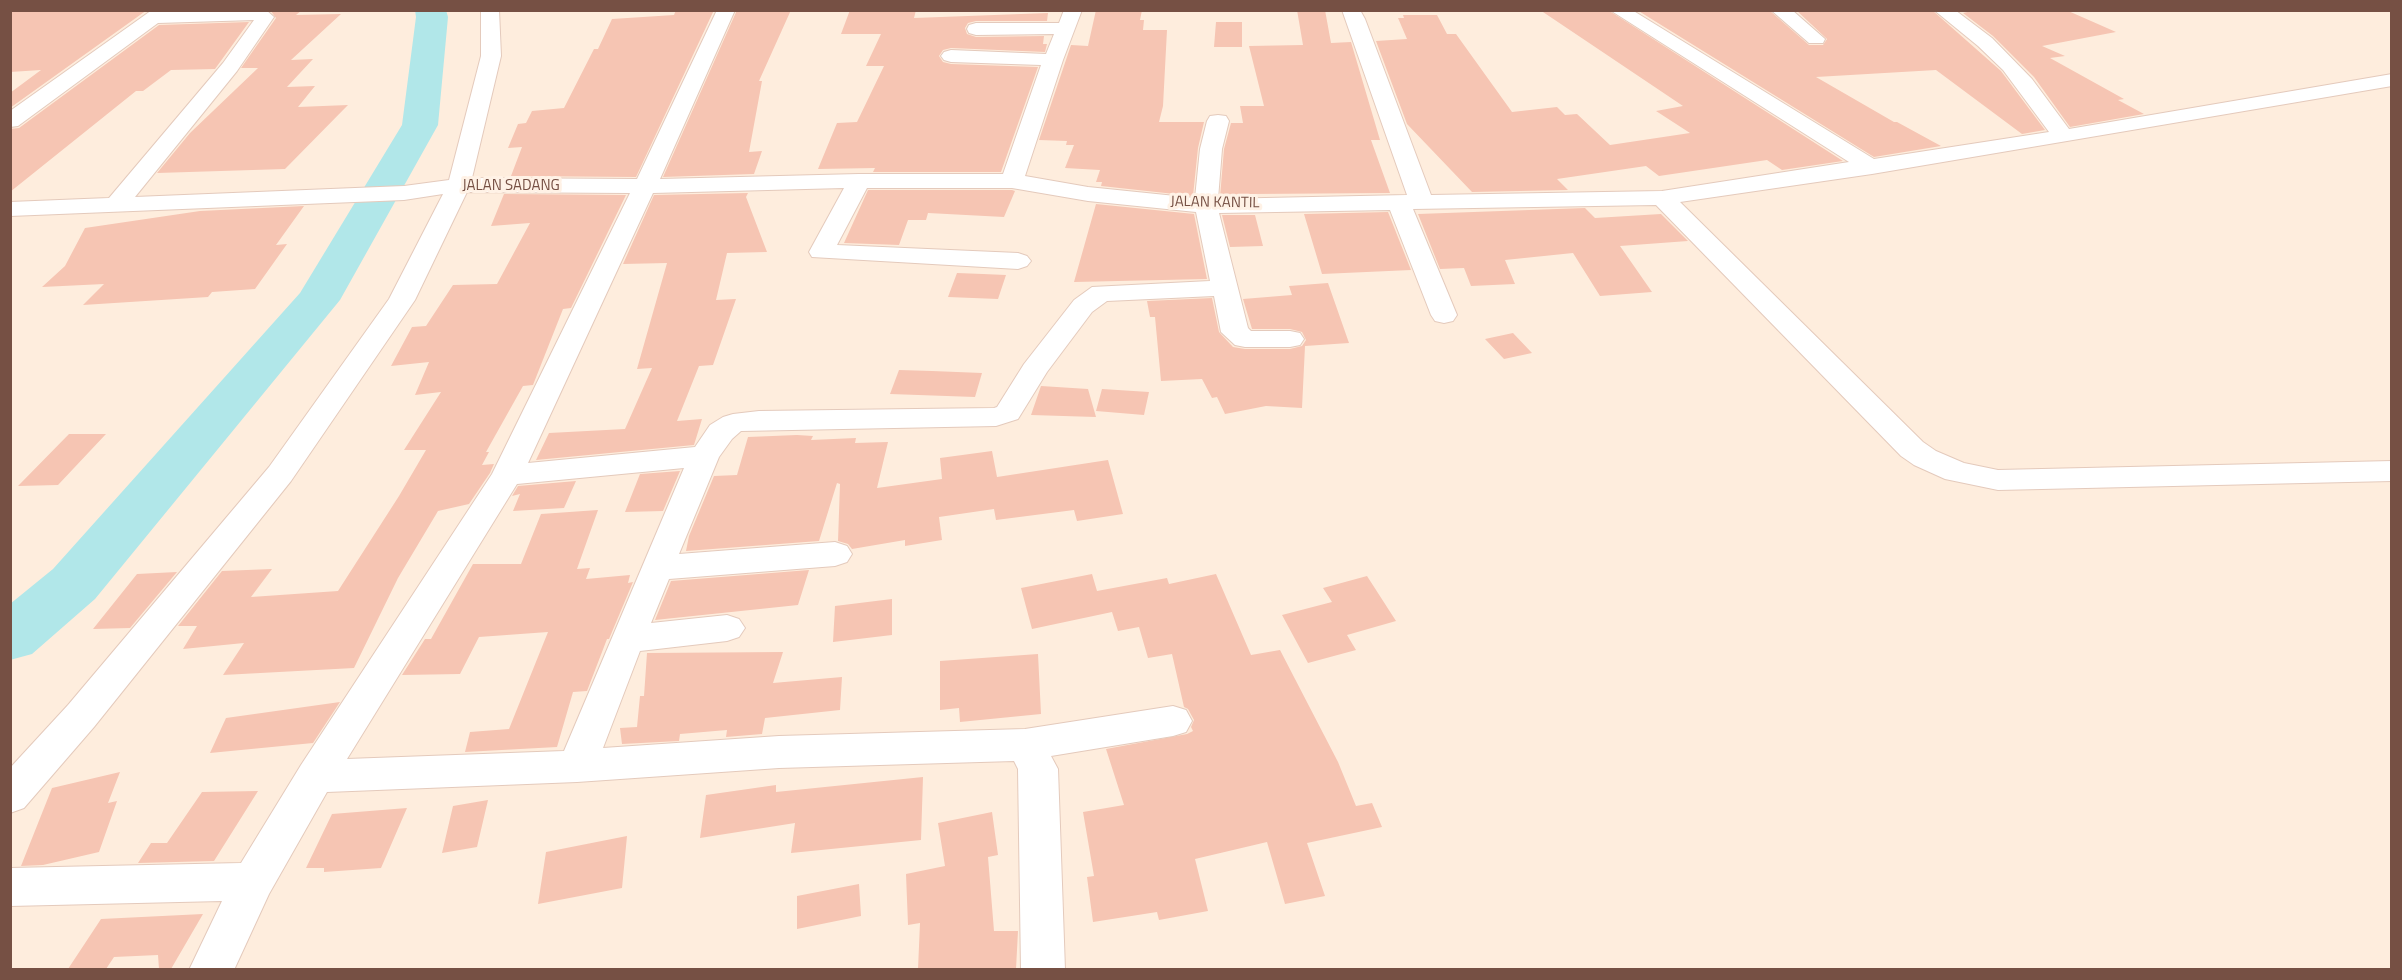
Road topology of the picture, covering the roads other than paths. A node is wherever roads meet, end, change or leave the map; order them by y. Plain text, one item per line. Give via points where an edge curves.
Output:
1 (490, 10) edge
2 (726, 10) edge
3 (1351, 10) edge
4 (1619, 10) edge
5 (1780, 10) edge
6 (1943, 10) edge
7 (160, 14) edge
8 (1070, 19) edge
9 (976, 29) dead end
10 (1816, 39) dead end
11 (951, 56) dead end
12 (1053, 60) junction
13 (2391, 80) edge
14 (1218, 121) dead end
15 (10, 122) edge
16 (2063, 136) junction
17 (1872, 167) junction
18 (859, 181) junction
19 (1012, 181) junction
20 (459, 185) junction
21 (645, 186) junction
22 (1662, 198) junction
23 (1409, 201) junction
24 (116, 205) junction
25 (1206, 206) junction
26 (10, 209) edge
27 (1018, 261) dead end
28 (1225, 288) junction
29 (1444, 315) dead end
30 (1290, 339) dead end
31 (704, 456) junction
32 (2391, 471) edge
33 (507, 475) junction
34 (835, 554) dead end
35 (656, 568) junction
36 (727, 628) dead end
37 (627, 639) junction
38 (1173, 721) dead end
39 (1025, 745) junction
40 (576, 766) junction
41 (315, 776) junction
42 (10, 796) edge
43 (253, 882) junction
44 (10, 887) edge
45 (212, 969) edge
46 (1043, 969) edge

1 - 20 street via 491,56
2 - 21 street
3 - 23 street
4 - 17 street
5 - 10 street
6 - 16 street via 2010,66
7 - 15 street
7 - 24 street via 265,17 230,67
8 - 9 street
8 - 12 street
11 - 12 street
12 - 19 street
13 - 16 street, JALAN KANTIL
14 - 25 street via 1211,149
16 - 17 street, JALAN KANTIL
17 - 22 street, JALAN KANTIL
18 - 19 street, JALAN SADANG
18 - 21 street, JALAN SADANG
18 - 27 street via 821,252
19 - 25 street, JALAN KANTIL via 1088,194
20 - 21 street, JALAN SADANG
20 - 24 street, JALAN SADANG via 404,193
20 - 42 street via 402,300 280,474 81,716
21 - 33 street
22 - 23 street, JALAN KANTIL
22 - 32 street via 1912,449 1956,472 1998,480
23 - 25 street, JALAN KANTIL
23 - 29 street
24 - 26 street, JALAN SADANG
25 - 28 street
28 - 30 street via 1235,332 1240,337
28 - 31 street via 1101,293 1083,306 1034,370 1008,413 996,417 732,423 714,438
31 - 33 street
31 - 35 street
33 - 41 street
34 - 35 street
35 - 37 street
36 - 37 street
37 - 40 street
38 - 39 street
39 - 40 street via 779,752
39 - 46 street via 1038,769
40 - 41 street
41 - 43 street
43 - 44 street
43 - 45 street

